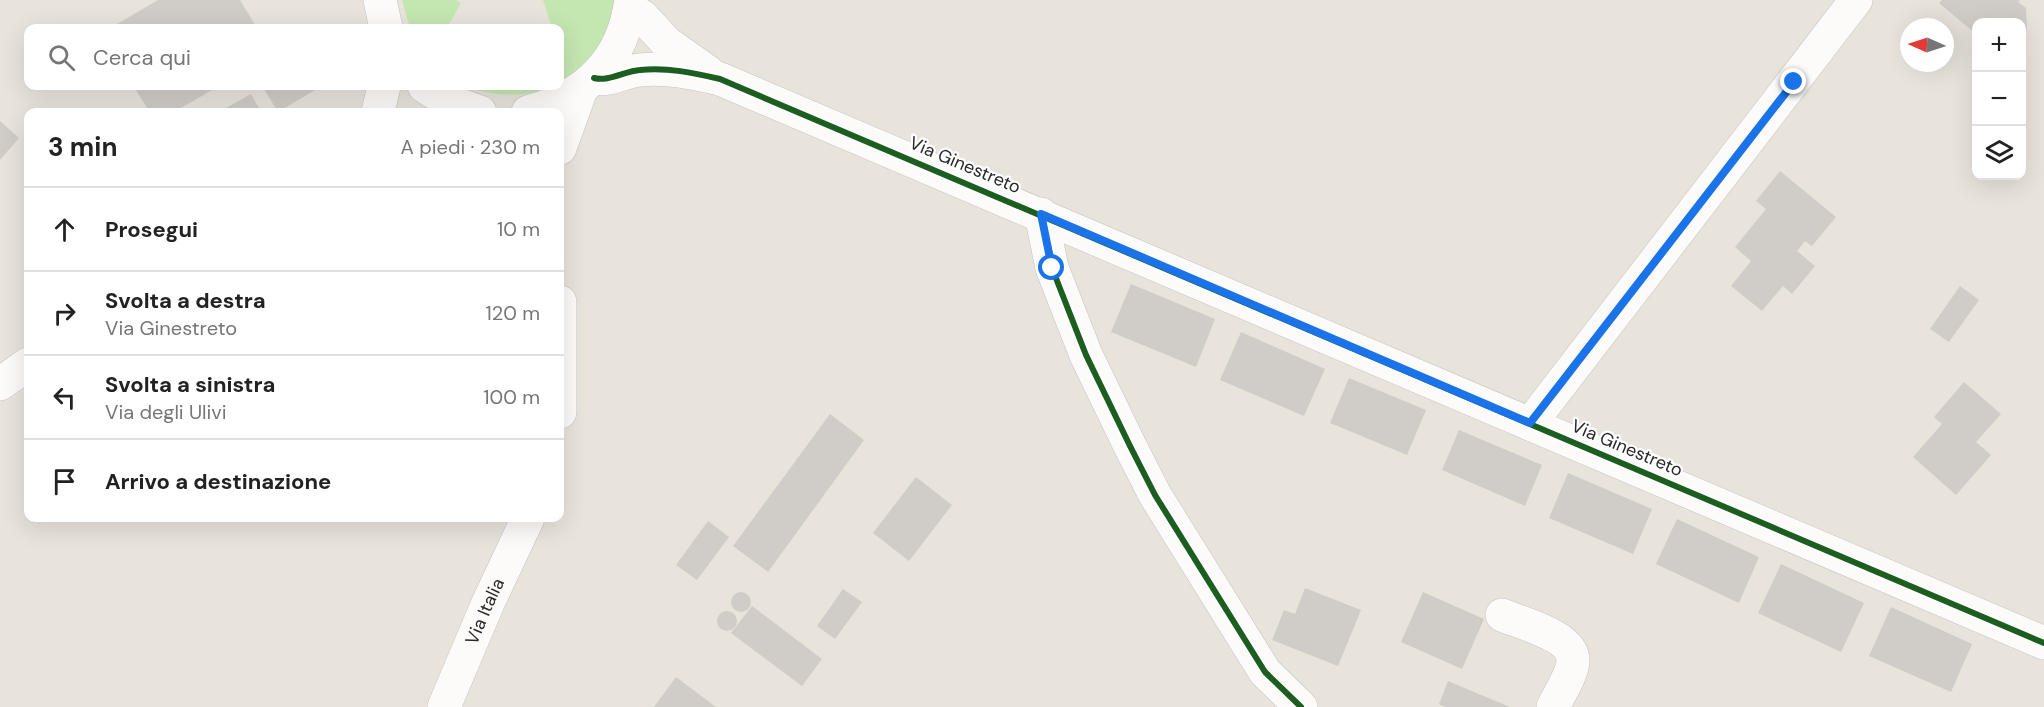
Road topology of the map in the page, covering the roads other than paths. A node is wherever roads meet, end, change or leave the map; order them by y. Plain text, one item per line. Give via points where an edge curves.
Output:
1 (1856, 0) edge
2 (630, 6) edge
3 (720, 79) junction
4 (587, 84) junction
5 (383, 90) edge
6 (430, 90) edge
7 (379, 108) edge
8 (463, 108) edge
9 (543, 108) edge
10 (564, 139) edge
11 (1041, 214) junction
12 (24, 367) edge
13 (0, 384) edge
14 (1530, 423) junction
15 (526, 522) edge
16 (1502, 615) dead end
17 (2044, 643) edge
18 (444, 707) edge
19 (1301, 707) edge
20 (1553, 707) edge

1 - 14 street
2 - 3 street, Via Ginestreto via 667,44
2 - 4 street via 622,36 610,59
3 - 4 street, Via Ginestreto via 656,69 628,72
3 - 11 street, Via Ginestreto
4 - 9 street
4 - 10 street
5 - 7 street
6 - 8 street
11 - 14 street, Via Ginestreto
11 - 19 street via 1052,268 1086,355 1155,495 1265,672
12 - 13 street
14 - 17 street, Via Ginestreto
15 - 18 street, Via Italia
16 - 20 street via 1564,640 1571,651 1573,662

